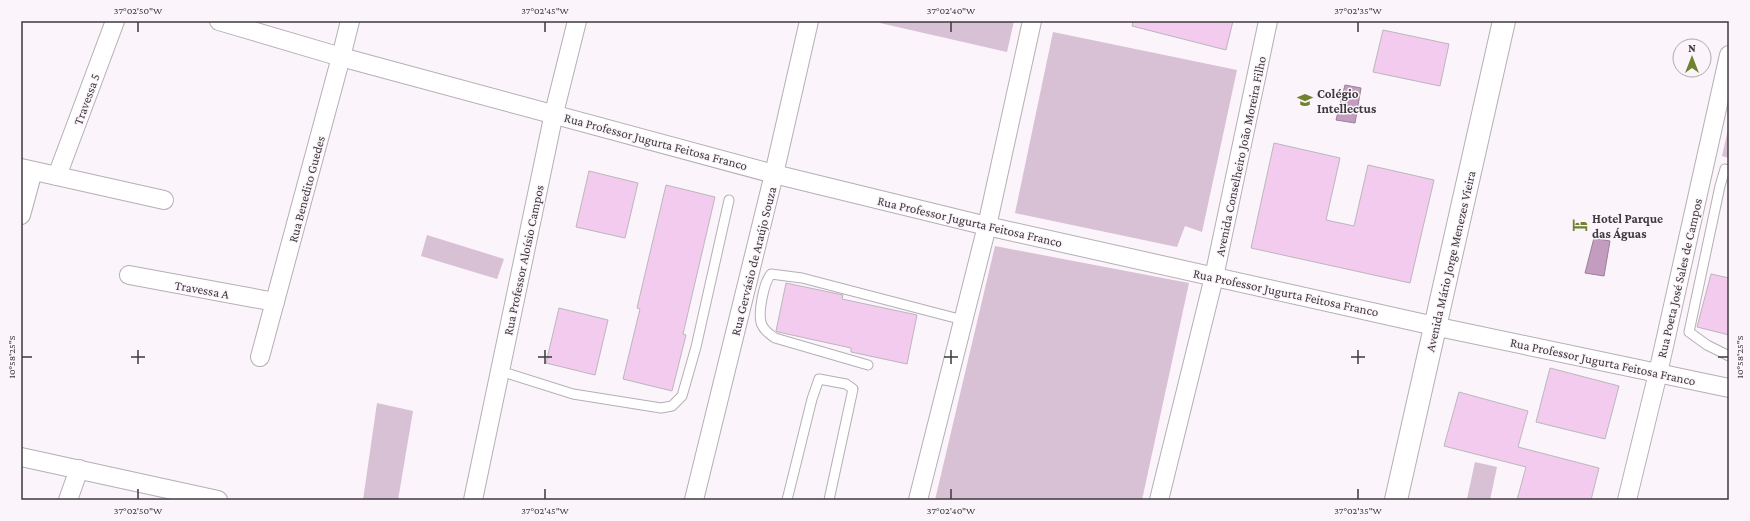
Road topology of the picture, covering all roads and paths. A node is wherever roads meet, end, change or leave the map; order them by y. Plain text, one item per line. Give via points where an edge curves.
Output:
1 (115, 21) edge
2 (219, 21) edge
3 (350, 21) edge
4 (577, 21) edge
5 (809, 21) edge
6 (1032, 21) edge
7 (1268, 21) edge
8 (1504, 21) edge
9 (1729, 55) edge
10 (341, 57) junction
11 (554, 114) junction
12 (27, 170) edge
13 (1729, 170) edge
14 (774, 174) junction
15 (57, 176) junction
16 (164, 200) dead end
17 (729, 200) dead end
18 (21, 215) edge
19 (987, 226) junction
20 (129, 276) dead end
21 (1214, 277) junction
22 (275, 302) junction
23 (963, 320) junction
24 (1436, 325) junction
25 (1729, 356) edge
26 (260, 357) dead end
27 (868, 365) dead end
28 (500, 371) junction
29 (1658, 373) junction
30 (1729, 388) edge
31 (21, 457) edge
32 (79, 469) junction
33 (68, 500) edge
34 (218, 500) edge
35 (473, 500) edge
36 (694, 500) edge
37 (787, 500) edge
38 (829, 500) edge
39 (918, 500) edge
40 (1159, 500) edge
41 (1396, 500) edge
42 (1627, 500) edge

1 - 15 street, Travessa 5
2 - 10 street, Rua Professor Jugurta Feitosa Franco
3 - 10 street, Rua Benedito Guedes
4 - 11 street, Rua Professor Aloísio Campos
5 - 14 street, Rua Gervásio de Araújo Souza
6 - 19 street
7 - 21 street, Avenida Conselheiro João Moreira Filho
8 - 24 street, Avenida Mário Jorge Menezes Vieira
9 - 29 street, Rua Poeta José Sales de Campos
10 - 11 street, Rua Professor Jugurta Feitosa Franco
10 - 22 street, Rua Benedito Guedes
11 - 14 street, Rua Professor Jugurta Feitosa Franco
11 - 28 street, Rua Professor Aloísio Campos
12 - 15 street
12 - 18 street
13 - 25 lane via 1725,169 1720,186 1689,332
14 - 19 street, Rua Professor Jugurta Feitosa Franco
14 - 36 street, Rua Gervásio de Araújo Souza
15 - 16 street
17 - 28 lane via 696,348 682,396 672,406 661,408 573,394
19 - 21 street, Rua Professor Jugurta Feitosa Franco
19 - 23 street
20 - 22 street, Travessa A
21 - 24 street, Rua Professor Jugurta Feitosa Franco
21 - 40 street, Avenida Conselheiro João Moreira Filho
22 - 26 street, Rua Benedito Guedes
23 - 27 lane via 802,278 771,274 767,278 760,311 760,320 767,333
23 - 39 street
24 - 29 street, Rua Professor Jugurta Feitosa Franco
24 - 41 street, Avenida Mário Jorge Menezes Vieira
28 - 35 street, Rua Professor Aloísio Campos
29 - 30 street, Rua Professor Jugurta Feitosa Franco
29 - 42 street, Rua Poeta José Sales de Campos
31 - 32 street
32 - 33 street
32 - 34 street
37 - 38 lane via 817,382 822,379 846,384 853,389

